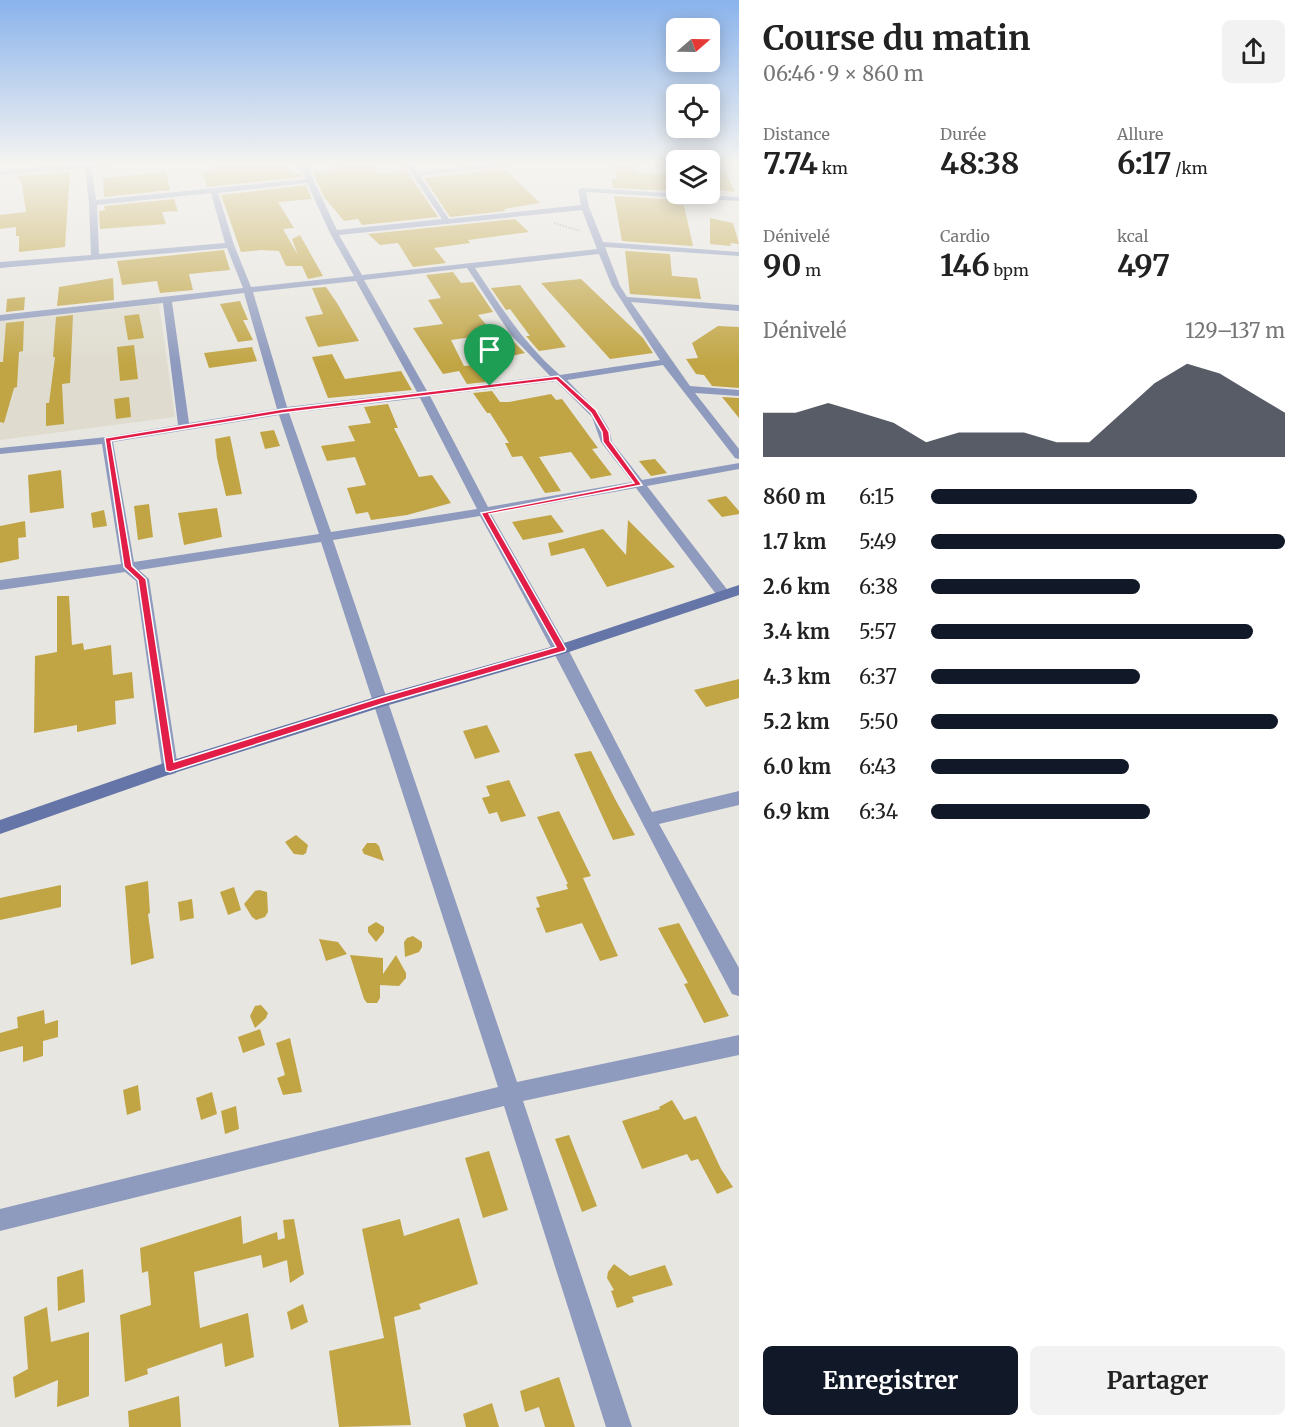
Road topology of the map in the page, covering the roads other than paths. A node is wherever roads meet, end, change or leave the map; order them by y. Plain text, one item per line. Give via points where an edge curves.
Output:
1 (94, 231) edge
2 (226, 231) edge
3 (357, 231) edge
4 (594, 231) edge
5 (334, 233) joint
6 (599, 244) junction
7 (230, 245) junction
8 (739, 254) edge
9 (95, 257) junction
10 (0, 266) edge
11 (470, 267) junction
12 (361, 279) junction
13 (248, 291) junction
14 (624, 299) junction
15 (167, 300) junction
16 (739, 308) edge
17 (0, 318) edge
18 (666, 362) junction
19 (558, 378) junction
20 (688, 389) junction
21 (423, 393) junction
22 (739, 393) edge
23 (283, 411) junction
24 (184, 429) junction
25 (107, 440) junction
26 (0, 450) edge
27 (739, 456) edge
28 (739, 466) edge
29 (639, 485) junction
30 (485, 513) junction
31 (325, 539) junction
32 (128, 567) junction
33 (0, 585) edge
34 (739, 590) edge
35 (724, 595) junction
36 (561, 649) junction
37 (382, 701) junction
38 (170, 768) junction
39 (739, 798) edge
40 (648, 820) junction
41 (0, 827) edge
42 (739, 987) edge
43 (739, 1045) edge
44 (510, 1094) junction
45 (0, 1220) edge
46 (619, 1427) edge

1 - 9 street
2 - 7 street
3 - 5 street
4 - 6 street
5 - 12 street
6 - 8 street
6 - 11 street
6 - 14 street
7 - 9 street
7 - 13 street
9 - 10 street
11 - 12 street
11 - 19 street via 530,353
12 - 13 street
12 - 21 street
13 - 15 street
13 - 23 street
14 - 16 street
14 - 18 street
15 - 17 street
15 - 24 street
18 - 19 street
18 - 20 street
19 - 21 street
19 - 29 street via 594,412 606,432 607,442
20 - 22 street
20 - 27 street
21 - 23 street
21 - 30 street
23 - 24 street
23 - 31 street
24 - 25 street
25 - 26 street
25 - 32 street
28 - 29 street
29 - 30 street
29 - 35 street
30 - 31 street
30 - 36 street
31 - 32 street
31 - 37 street
32 - 33 street
32 - 38 street via 142,579
34 - 35 street
35 - 36 street
36 - 37 street
36 - 40 street
37 - 38 street
37 - 44 street
38 - 41 street
39 - 40 street
40 - 42 street
43 - 44 street
44 - 45 street
44 - 46 street

